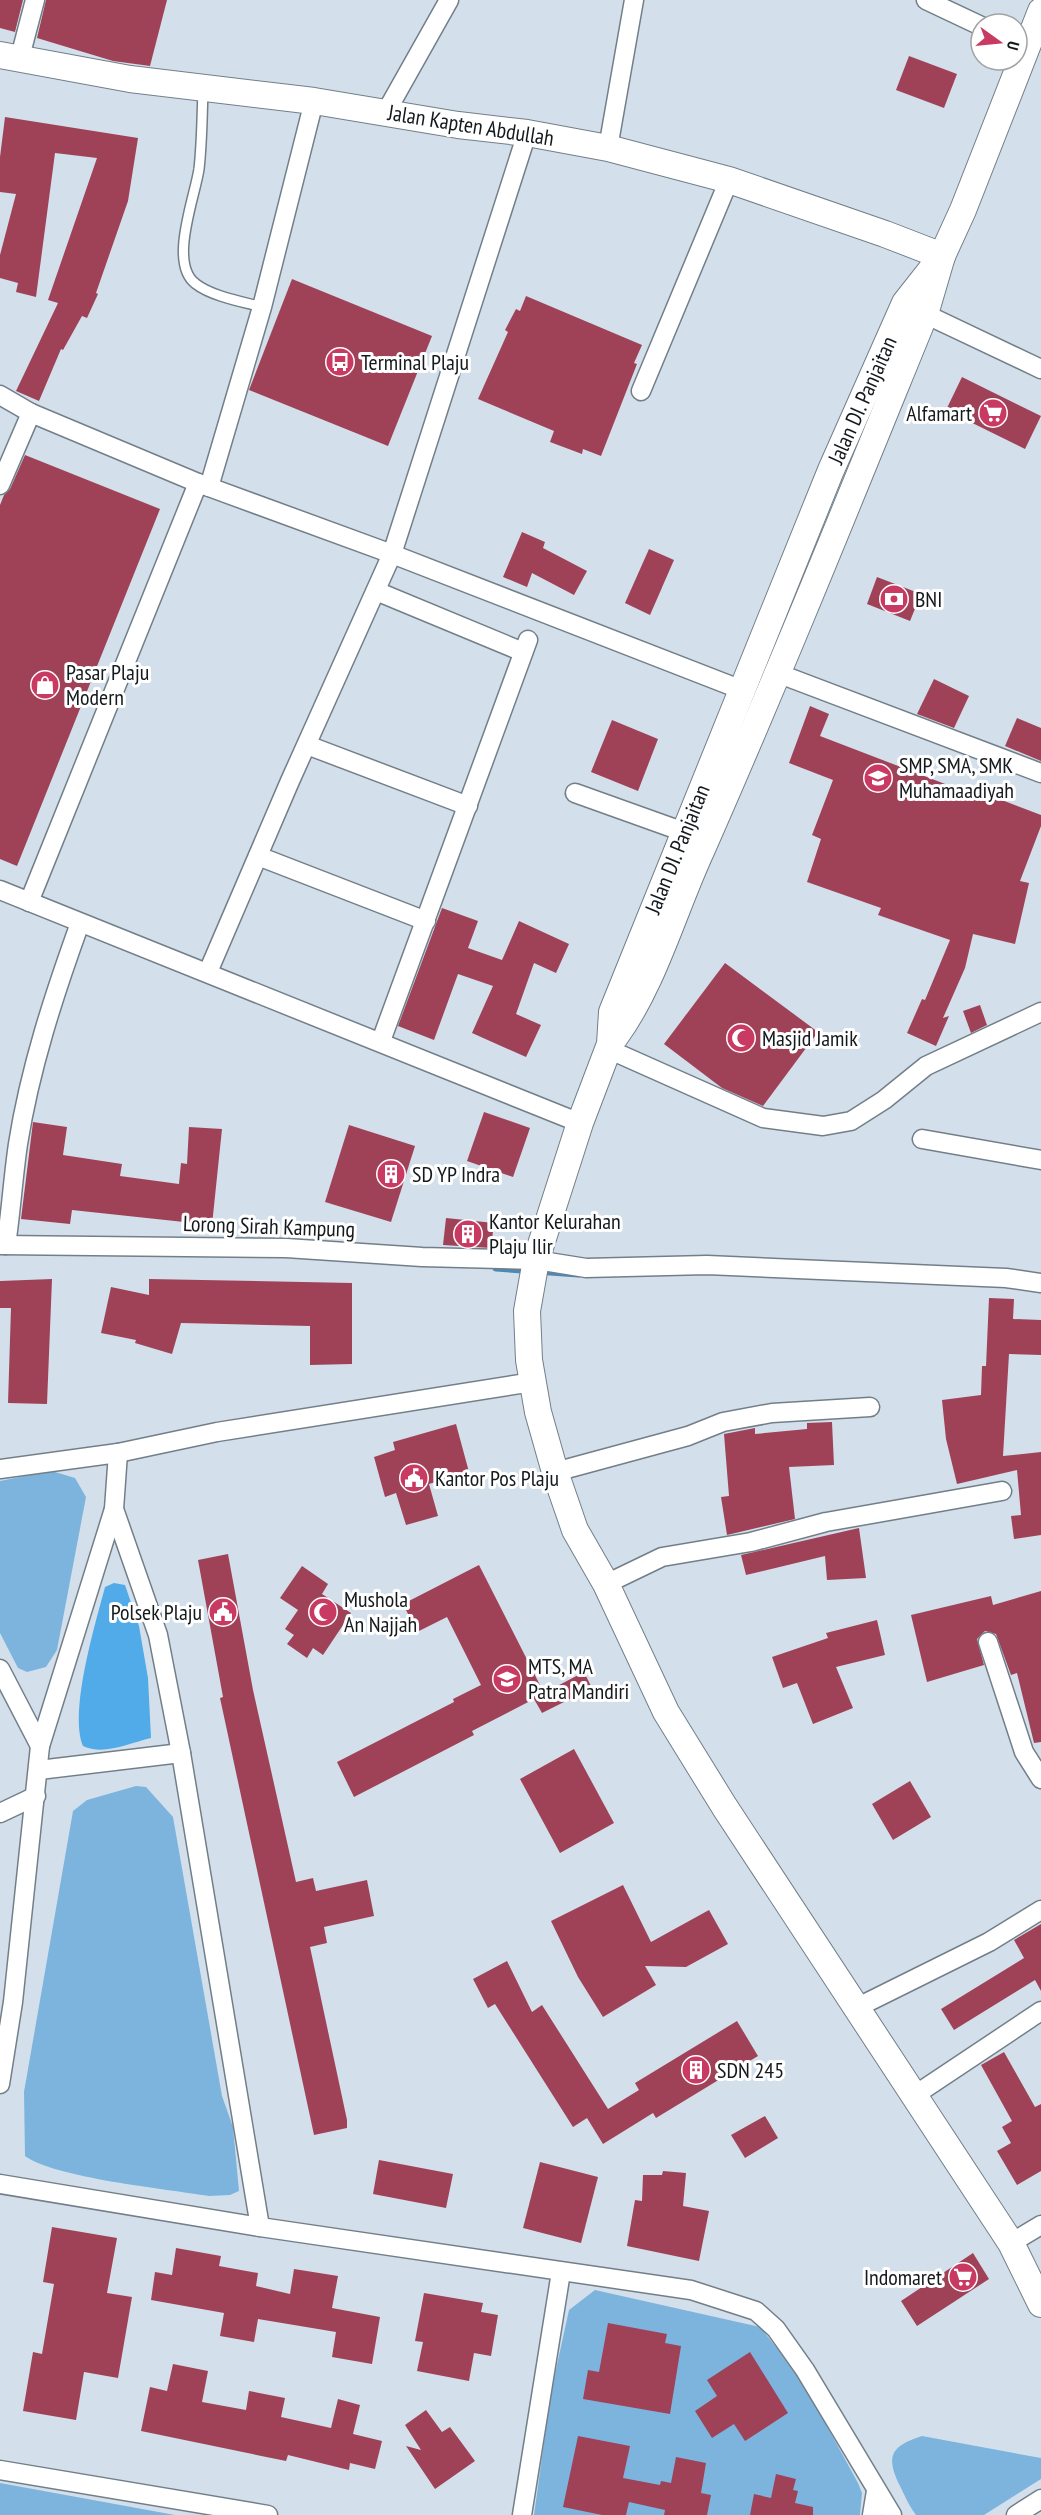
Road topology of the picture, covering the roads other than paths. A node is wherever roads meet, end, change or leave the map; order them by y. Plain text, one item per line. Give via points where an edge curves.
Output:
1 (35, 0) edge
2 (449, 0) edge
3 (634, 0) edge
4 (926, 0) edge
5 (1041, 11) edge
6 (969, 20) edge
7 (1029, 32) edge
8 (10, 56) edge
9 (1012, 72) edge
10 (203, 90) junction
11 (314, 101) junction
12 (386, 112) junction
13 (527, 132) junction
14 (608, 148) junction
15 (729, 180) junction
16 (935, 254) junction
17 (262, 308) junction
18 (925, 314) junction
19 (1041, 369) edge
20 (641, 391) dead end
21 (0, 395) edge
22 (31, 413) junction
23 (0, 485) edge
24 (204, 485) junction
25 (392, 554) junction
26 (376, 591) junction
27 (777, 673) junction
28 (742, 690) junction
29 (307, 745) junction
30 (1041, 773) edge
31 (575, 793) dead end
32 (468, 806) junction
33 (684, 832) junction
34 (258, 856) junction
35 (0, 890) edge
36 (30, 902) junction
37 (426, 921) junction
38 (80, 922) junction
39 (208, 972) junction
40 (1041, 1012) edge
41 (381, 1041) junction
42 (608, 1047) junction
43 (580, 1123) junction
44 (922, 1139) dead end
45 (1041, 1160) edge
46 (3, 1245) edge
47 (536, 1260) junction
48 (1041, 1283) edge
49 (533, 1382) junction
50 (870, 1407) dead end
51 (118, 1453) junction
52 (0, 1468) edge
53 (555, 1472) junction
54 (1002, 1491) dead end
55 (114, 1509) junction
56 (606, 1584) junction
57 (988, 1642) dead end
58 (0, 1669) edge
59 (40, 1746) junction
60 (181, 1753) junction
61 (39, 1770) junction
62 (1041, 1779) edge
63 (36, 1796) junction
64 (0, 1813) edge
65 (1041, 1910) edge
66 (858, 2007) junction
67 (1041, 2012) edge
68 (0, 2084) edge
69 (915, 2095) junction
70 (0, 2184) edge
71 (1041, 2225) edge
72 (260, 2227) junction
73 (1011, 2242) junction
74 (561, 2272) junction
75 (1041, 2304) edge
76 (0, 2470) edge
77 (876, 2491) junction
78 (1041, 2499) edge
79 (268, 2515) edge
80 (522, 2515) edge
81 (872, 2515) edge
82 (892, 2515) edge
83 (1016, 2515) edge

1 - 8 street
2 - 12 street
3 - 14 street
4 - 6 street
5 - 7 main road
8 - 10 main road, Jalan Kapten Abdullah
9 - 16 main road via 963,210
10 - 11 main road, Jalan Kapten Abdullah
10 - 17 lane via 199,169 183,256 186,272 195,284
11 - 12 main road, Jalan Kapten Abdullah
11 - 17 street
12 - 13 main road, Jalan Kapten Abdullah
13 - 14 main road, Jalan Kapten Abdullah
13 - 25 street
14 - 15 main road, Jalan Kapten Abdullah
15 - 16 main road, Jalan Kapten Abdullah
15 - 20 street
16 - 18 main road
16 - 28 main road, Jalan DI. Panjaitan via 905,303 831,470
17 - 24 street
18 - 19 street
18 - 27 main road
21 - 22 street
22 - 23 street
22 - 24 street
24 - 25 street
24 - 36 street
25 - 26 street
25 - 28 street
26 - 29 street
26 - 32 street via 526,646
27 - 30 street
27 - 42 main road via 633,1009
28 - 33 main road, Jalan DI. Panjaitan
29 - 32 street
29 - 34 street
31 - 33 street
32 - 37 street
33 - 42 main road, Jalan DI. Panjaitan via 612,1012
34 - 37 street
34 - 39 street
35 - 36 street
36 - 38 street
37 - 41 street
38 - 39 street
38 - 46 street via 51,1002 30,1085
39 - 41 street
40 - 42 street via 926,1066 851,1121 823,1125 763,1118
41 - 43 street
42 - 43 main road, Jalan DI. Panjaitan
43 - 47 main road, Jalan DI. Panjaitan
44 - 45 street
46 - 47 street, Lorong Sirah Kampung via 286,1248
47 - 48 street, Lorong Sirah Kampung via 586,1268 771,1267
47 - 49 main road, Jalan DI. Panjaitan via 527,1311
49 - 51 street via 217,1432
49 - 53 main road, Jalan DI. Panjaitan
50 - 53 street via 772,1413 723,1422 688,1436
51 - 52 street
51 - 55 street
53 - 56 main road, Jalan DI. Panjaitan via 576,1530
54 - 56 street via 826,1522 752,1542 662,1557
55 - 59 street
55 - 60 street via 158,1635
56 - 66 main road, Jalan DI. Panjaitan via 666,1712
57 - 62 street via 1024,1752
58 - 59 street
59 - 61 street
60 - 61 street
60 - 72 street
61 - 63 street
63 - 64 street
63 - 68 street
65 - 66 street via 989,1942
66 - 69 main road, Jalan DI. Panjaitan
67 - 69 street
69 - 73 main road, Jalan DI. Panjaitan
70 - 72 street
71 - 73 street
72 - 74 street
73 - 75 main road, Jalan DI. Panjaitan
74 - 77 street via 691,2290 763,2316 805,2370
74 - 80 street
76 - 79 street
77 - 81 street
77 - 82 street
78 - 83 street

